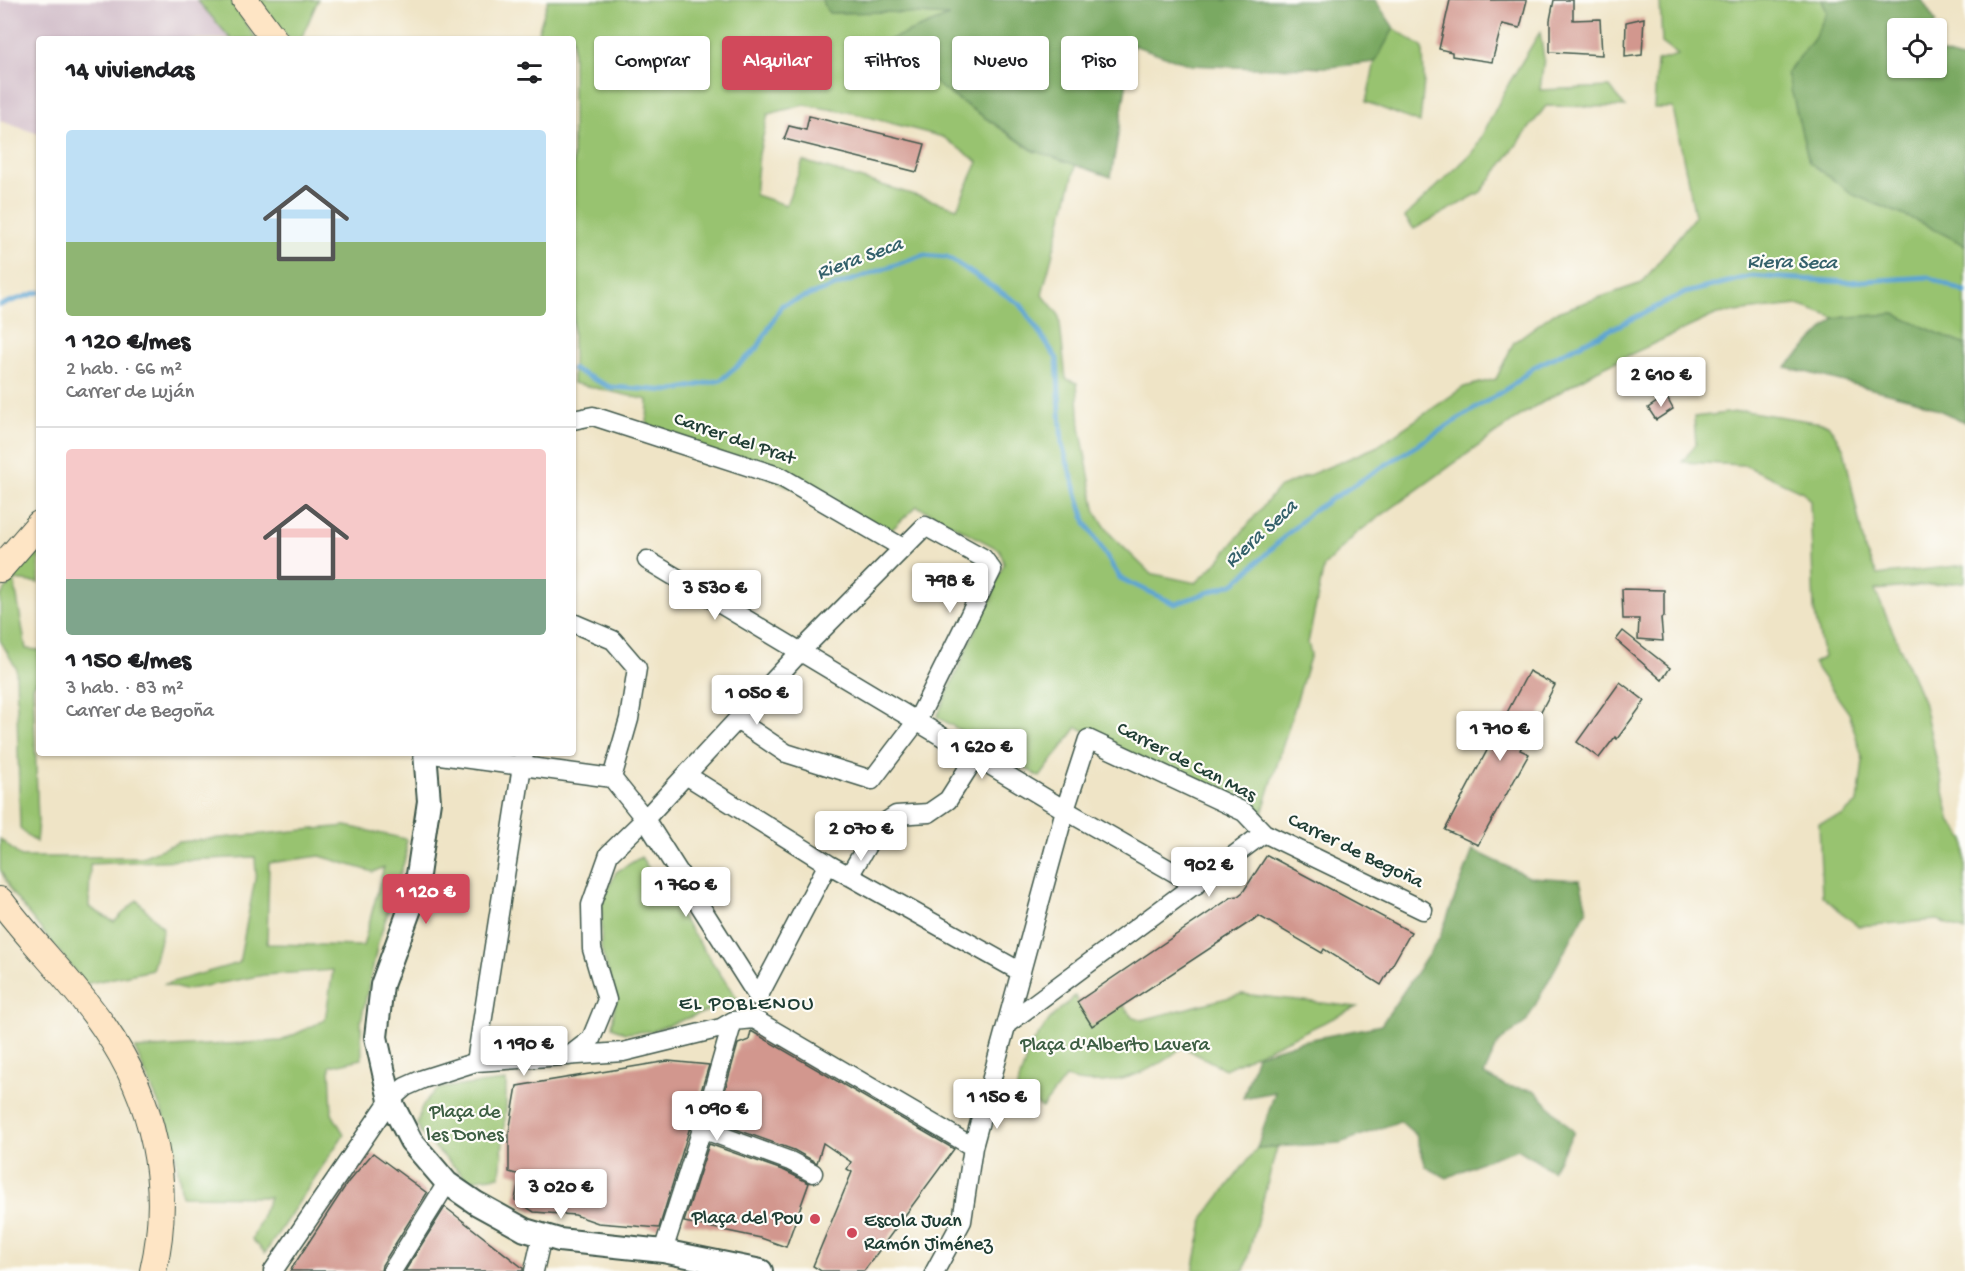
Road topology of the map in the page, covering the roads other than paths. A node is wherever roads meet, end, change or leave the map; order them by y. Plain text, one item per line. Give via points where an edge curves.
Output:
1 (245, 0) edge
2 (272, 36) edge
3 (576, 419) edge
4 (36, 527) edge
5 (903, 548) junction
6 (647, 560) dead end
7 (0, 569) edge
8 (576, 625) edge
9 (801, 651) junction
10 (737, 720) junction
11 (917, 721) junction
12 (425, 756) edge
13 (474, 756) edge
14 (976, 756) junction
15 (523, 759) edge
16 (686, 775) junction
17 (612, 778) junction
18 (1065, 810) junction
19 (645, 819) junction
20 (1264, 833) junction
21 (828, 864) junction
22 (849, 876) junction
23 (1196, 885) junction
24 (0, 900) edge
25 (1423, 910) dead end
26 (1021, 972) junction
27 (733, 1021) junction
28 (1007, 1024) junction
29 (569, 1056) junction
30 (476, 1062) junction
31 (390, 1100) junction
32 (702, 1129) junction
33 (973, 1147) junction
34 (813, 1173) dead end
35 (447, 1184) junction
36 (542, 1236) junction
37 (663, 1251) junction
38 (153, 1271) edge
39 (273, 1271) edge
40 (392, 1271) edge
41 (534, 1271) edge
42 (761, 1271) edge
43 (935, 1271) edge

1 - 2 main road
3 - 5 street, Carrer del Prat via 592,416 781,477
4 - 7 main road
5 - 9 street
5 - 11 street via 925,526 983,558 992,570
6 - 9 street
8 - 17 street via 613,640 637,668 629,719
9 - 10 street
9 - 11 street
10 - 11 street via 786,753 872,780
10 - 16 street
11 - 14 street
12 - 31 street via 429,801 415,895 382,985 376,1037
13 - 15 street
14 - 18 street
14 - 22 street via 948,800 929,813 896,815 878,827
15 - 17 street
15 - 30 street
16 - 19 street
16 - 21 street
17 - 19 street
18 - 20 street, Carrer de Can Mas via 1088,739 1244,812
18 - 23 street
18 - 26 street
19 - 21 street via 758,997
19 - 29 street via 609,854 591,905 592,949 607,1000 591,1038
20 - 23 street, Carrer de Begoña
20 - 25 street, Carrer de Begoña
21 - 22 street
22 - 26 street
23 - 28 street, Carrer de Begoña
24 - 38 main road via 103,1026 147,1110 159,1164 161,1215
26 - 28 street
27 - 29 street via 721,1028 623,1052
27 - 32 street
27 - 33 street via 754,1019
28 - 33 street
29 - 30 street
30 - 31 street via 423,1079
31 - 35 street via 411,1141
31 - 39 street
32 - 34 street
32 - 37 street
33 - 43 street via 962,1221
35 - 36 street
35 - 40 street
36 - 37 street
36 - 41 street
37 - 42 street

